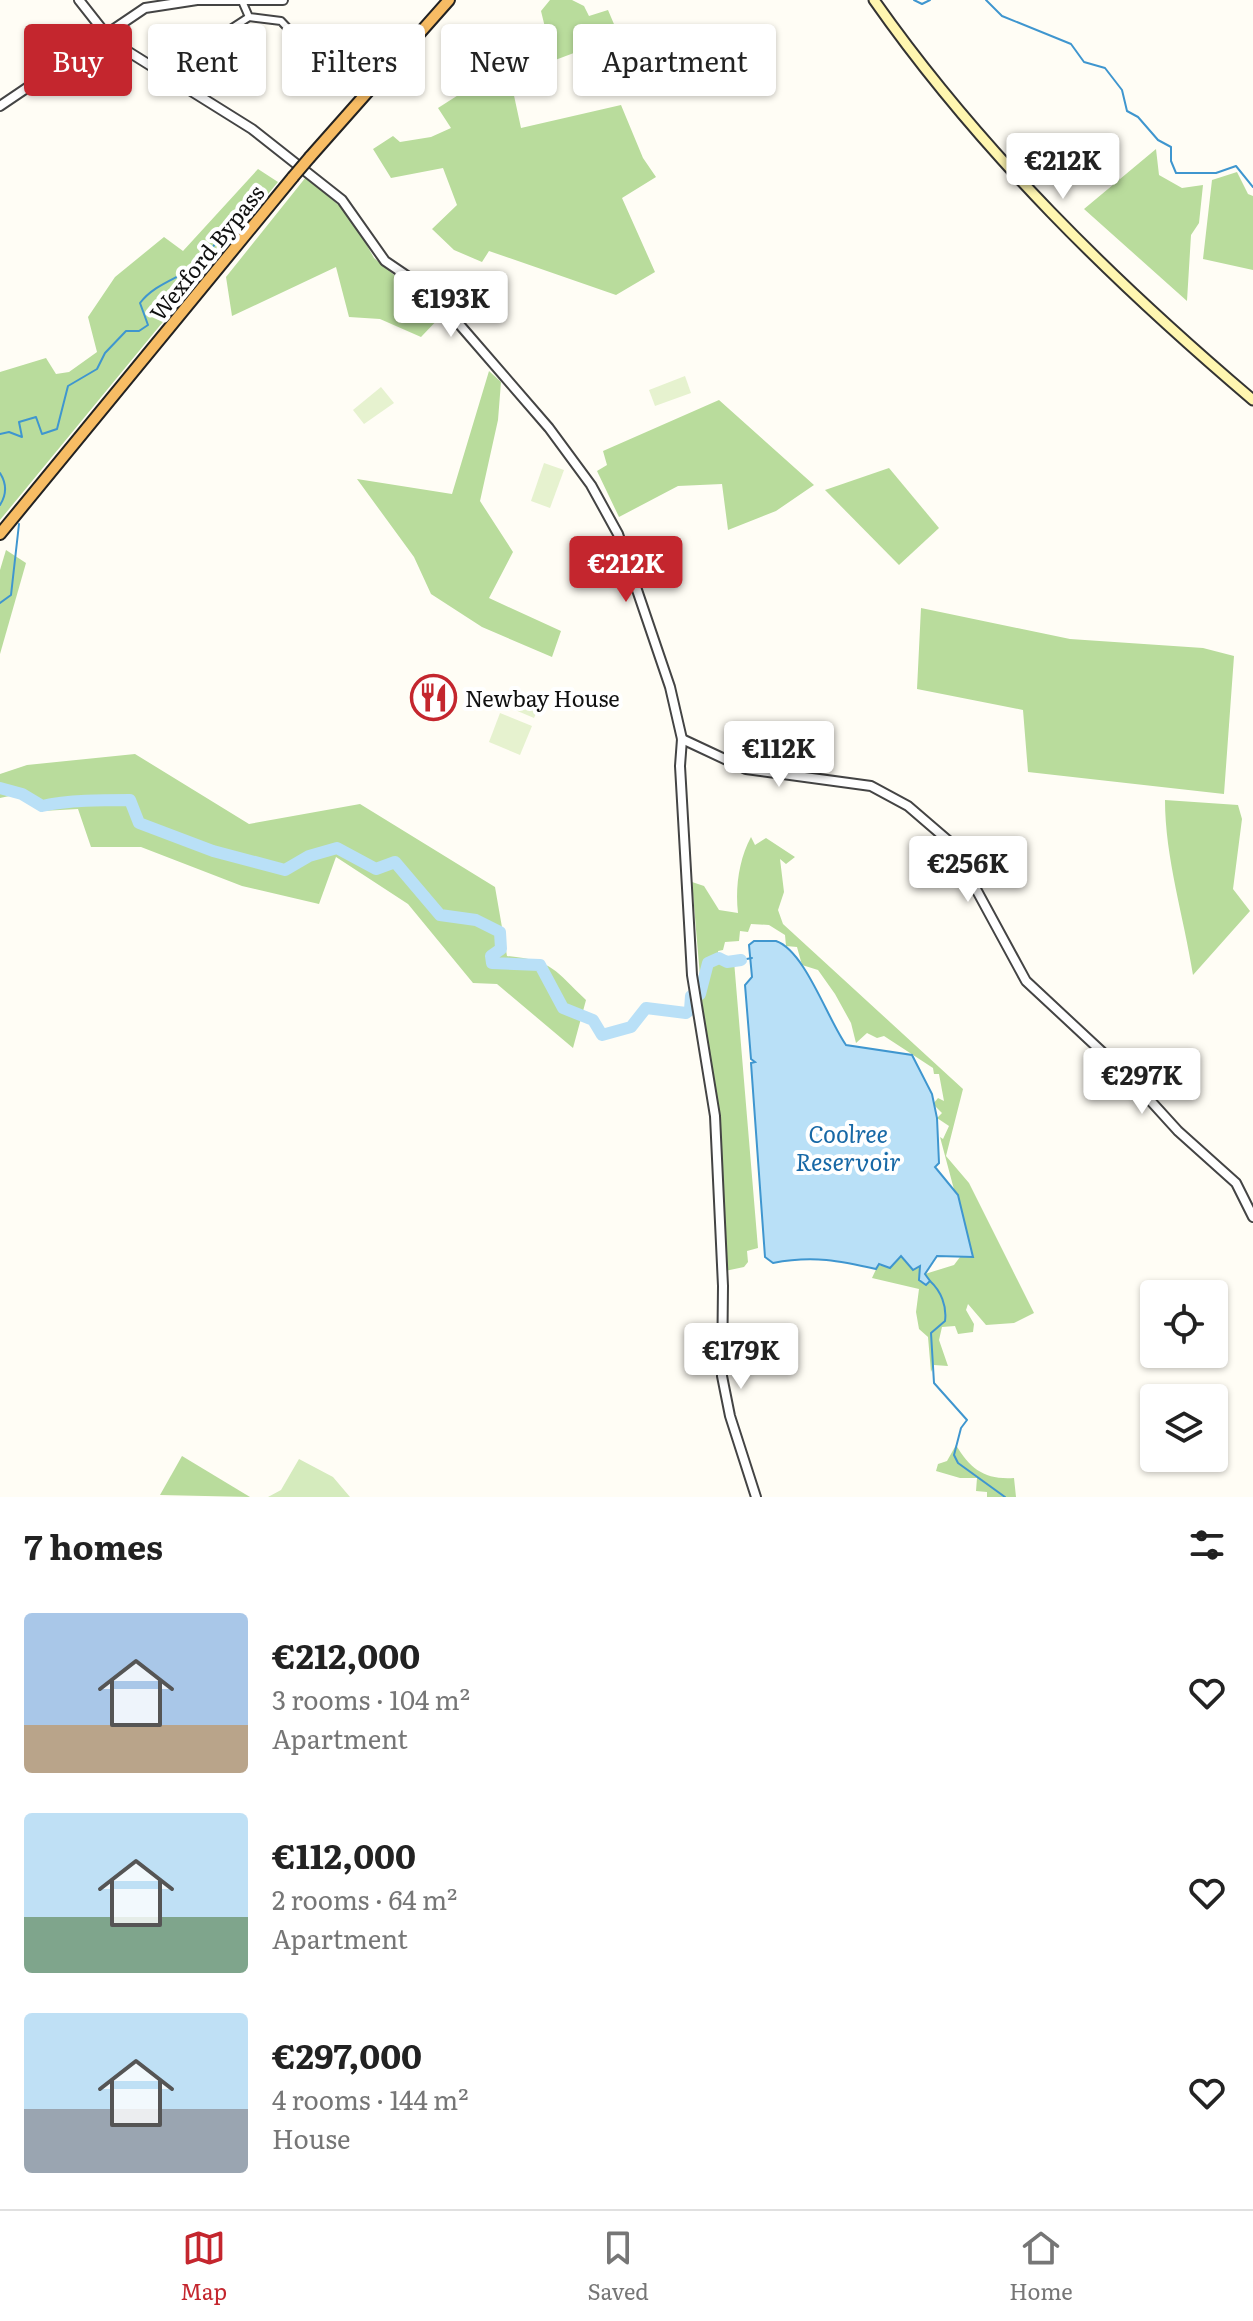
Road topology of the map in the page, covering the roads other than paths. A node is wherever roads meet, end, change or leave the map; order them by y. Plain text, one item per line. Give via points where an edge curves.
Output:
1 (79, 0) edge
2 (283, 0) edge
3 (449, 0) edge
4 (874, 0) edge
5 (242, 1) edge
6 (249, 17) junction
7 (98, 24) edge
8 (119, 24) edge
9 (238, 24) edge
10 (284, 24) edge
11 (132, 51) edge
12 (24, 89) edge
13 (0, 106) edge
14 (1253, 400) edge
15 (0, 534) edge
16 (682, 739) junction
17 (1253, 1217) edge
18 (756, 1497) edge

1 - 7 street
2 - 5 street
3 - 15 highway, Wexford Bypass, bridge via 293,177
4 - 14 main road via 1040,201 1127,288
5 - 6 street
5 - 8 street via 164,3
6 - 9 street
6 - 10 street
11 - 16 street via 252,129 342,200 385,261 459,324 541,419 591,485 618,534 654,635
12 - 13 street
16 - 17 street via 746,769 871,786 908,806 951,843 1026,981 1236,1183
16 - 18 street via 692,975 715,1116 722,1376

